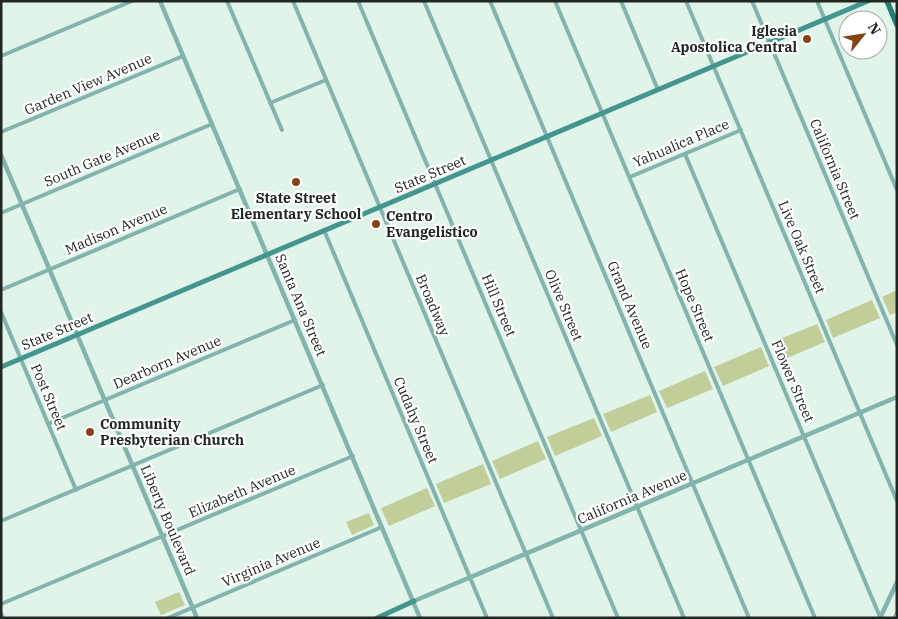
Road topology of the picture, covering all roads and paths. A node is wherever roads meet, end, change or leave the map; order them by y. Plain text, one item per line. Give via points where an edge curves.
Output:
1 (132, 1) edge
2 (160, 1) edge
3 (227, 1) edge
4 (293, 1) edge
5 (358, 1) edge
6 (424, 1) edge
7 (490, 1) edge
8 (555, 1) edge
9 (621, 1) edge
10 (686, 1) edge
11 (752, 1) edge
12 (817, 1) edge
13 (868, 1) edge
14 (887, 1) edge
15 (825, 19) junction
16 (897, 25) edge
17 (770, 43) junction
18 (1, 56) edge
19 (183, 56) junction
20 (714, 66) junction
21 (326, 80) junction
22 (658, 90) junction
23 (270, 103) junction
24 (602, 113) junction
25 (212, 124) junction
26 (282, 130) dead end
27 (741, 130) junction
28 (1, 132) edge
29 (547, 137) junction
30 (685, 154) junction
31 (1, 155) edge
32 (491, 160) junction
33 (630, 177) junction
34 (436, 184) junction
35 (240, 189) junction
36 (897, 190) edge
37 (22, 204) junction
38 (380, 207) junction
39 (1, 213) edge
40 (324, 230) junction
41 (268, 254) junction
42 (50, 269) junction
43 (1, 290) edge
44 (1, 312) edge
45 (295, 320) junction
46 (78, 334) junction
47 (897, 345) edge
48 (20, 359) junction
49 (1, 367) edge
50 (323, 385) junction
51 (897, 397) edge
52 (105, 400) junction
53 (860, 413) junction
54 (48, 424) junction
55 (804, 436) junction
56 (353, 456) junction
57 (748, 460) junction
58 (132, 466) junction
59 (693, 484) junction
60 (76, 490) junction
61 (897, 501) edge
62 (637, 507) junction
63 (1, 521) edge
64 (382, 527) junction
65 (581, 530) junction
66 (162, 536) junction
67 (526, 554) junction
68 (470, 577) junction
69 (897, 582) edge
70 (414, 601) junction
71 (1, 604) edge
72 (192, 607) junction
73 (1, 614) edge
74 (880, 617) edge
75 (3, 618) edge
76 (168, 618) edge
77 (197, 618) edge
78 (377, 618) edge
79 (420, 618) edge
80 (487, 618) edge
81 (553, 618) edge
82 (618, 618) edge
83 (684, 618) edge
84 (749, 618) edge
85 (815, 618) edge

1 - 18 street
2 - 19 street, Santa Ana Street
3 - 23 street
4 - 21 street, Broadway
5 - 34 street, Hill Street
6 - 32 street, Olive Street
7 - 29 street, Grand Avenue
8 - 24 street, Hope Street
9 - 22 street
10 - 20 street, Live Oak Street
11 - 17 street, California Street
12 - 15 street
13 - 15 main road, State Street
14 - 16 main road
15 - 17 main road, State Street
15 - 36 street
17 - 20 main road, State Street
17 - 47 street, California Street
19 - 25 street, Santa Ana Street
19 - 28 street, Garden View Avenue
20 - 22 main road, State Street
20 - 27 street, Live Oak Street
21 - 23 street
21 - 38 street, Broadway
22 - 24 main road, State Street
23 - 26 street
24 - 29 main road, State Street
24 - 33 street, Hope Street
25 - 35 street, Santa Ana Street
25 - 37 street, South Gate Avenue
27 - 30 street, Yahualica Place
27 - 53 street, Live Oak Street
29 - 32 main road, State Street
29 - 59 street, Grand Avenue
30 - 33 street, Yahualica Place
30 - 55 street, Flower Street
31 - 37 street, Liberty Boulevard
32 - 34 main road, State Street
32 - 62 street, Olive Street
33 - 57 street, Hope Street
34 - 38 main road, State Street
34 - 65 street, Hill Street
35 - 41 street, Santa Ana Street
35 - 42 street, Madison Avenue
37 - 39 street, South Gate Avenue
37 - 42 street, Liberty Boulevard
38 - 40 main road, State Street
38 - 67 street, Broadway
40 - 41 main road, State Street
40 - 68 street, Cudahy Street
41 - 45 street, Santa Ana Street
41 - 46 main road, State Street
42 - 43 street, Madison Avenue
42 - 46 street, Liberty Boulevard
44 - 48 street, Post Street
45 - 50 street, Santa Ana Street
45 - 52 street, Dearborn Avenue
46 - 48 main road, State Street
46 - 52 street, Liberty Boulevard
48 - 49 main road, State Street
48 - 54 street, Post Street
50 - 56 street, Santa Ana Street
50 - 58 street
51 - 53 street, California Avenue
52 - 54 street, Dearborn Avenue
52 - 58 street, Liberty Boulevard
53 - 55 street, California Avenue
53 - 61 street, Live Oak Street
54 - 60 street, Post Street
55 - 57 street, California Avenue
55 - 74 street, Flower Street
56 - 64 street, Santa Ana Street
56 - 66 street, Elizabeth Avenue
57 - 59 street, California Avenue
57 - 85 street, Hope Street
58 - 60 street
58 - 66 street, Liberty Boulevard
59 - 62 street, California Avenue
59 - 84 street, Grand Avenue
60 - 63 street
62 - 65 street, California Avenue
62 - 83 street, Olive Street
64 - 70 street, Santa Ana Street
64 - 72 street, Virginia Avenue
65 - 67 street, California Avenue
65 - 82 street, Hill Street
66 - 71 street, Elizabeth Avenue
66 - 72 street, Liberty Boulevard
67 - 68 street, California Avenue
67 - 81 street, Broadway
68 - 70 street, California Avenue
68 - 80 street, Cudahy Street
69 - 74 street
70 - 78 main road, California Avenue
70 - 79 street, Santa Ana Street
72 - 76 street, Virginia Avenue
72 - 77 street, Liberty Boulevard
73 - 75 street

